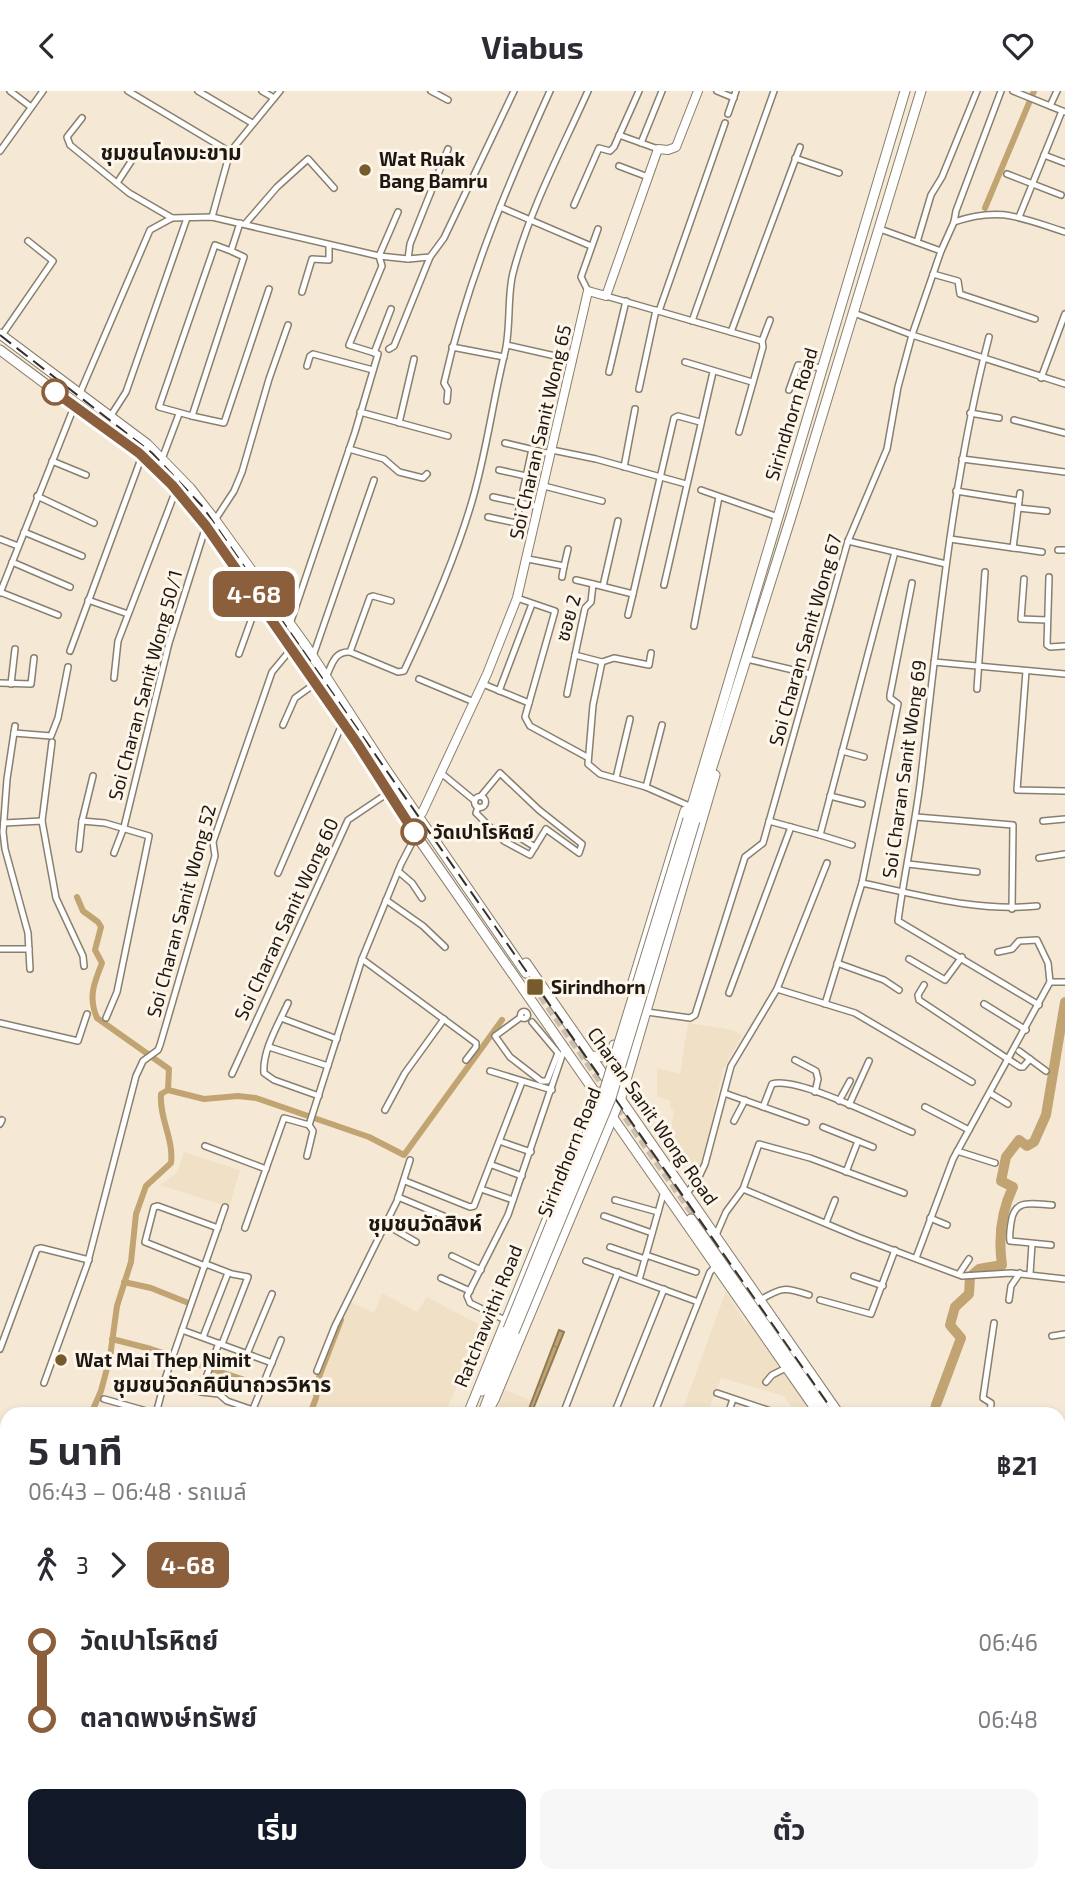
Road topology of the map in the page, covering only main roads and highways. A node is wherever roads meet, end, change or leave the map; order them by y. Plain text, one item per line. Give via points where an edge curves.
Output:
1 (905, 91) edge
2 (921, 91) edge
3 (886, 155) junction
4 (900, 161) junction
5 (883, 166) junction
6 (897, 172) junction
7 (2, 336) edge
8 (0, 349) edge
9 (190, 488) junction
10 (178, 493) junction
11 (361, 740) junction
12 (721, 742) junction
13 (709, 747) junction
14 (692, 820) junction
15 (524, 974) tunnel mouth
16 (542, 986) junction
17 (632, 986) junction
18 (652, 995) junction
19 (531, 998) junction
20 (614, 1045) junction
21 (590, 1056) junction
22 (604, 1077) junction
23 (598, 1095) junction
24 (620, 1100) junction
25 (613, 1116) junction
26 (666, 1164) junction
27 (656, 1179) junction
28 (509, 1327) junction
29 (472, 1407) edge
30 (486, 1407) edge
31 (487, 1407) edge
32 (812, 1407) edge
33 (823, 1407) edge
34 (831, 1407) edge
35 (831, 1407) edge

1 - 3 main road, Sirindhorn Road
2 - 4 main road, Sirindhorn Road
3 - 4 main road
3 - 5 main road, Sirindhorn Road
4 - 6 main road, Sirindhorn Road
5 - 6 main road
5 - 13 main road, Sirindhorn Road
6 - 12 main road, Sirindhorn Road
7 - 8 main road
7 - 9 main road, Charan Sanit Wong Road via 147,444
8 - 10 main road, Charan Sanit Wong Road via 142,456
9 - 10 main road
9 - 11 main road, Charan Sanit Wong Road via 313,656
10 - 11 main road, Charan Sanit Wong Road via 343,722
11 - 15 main road, Charan Sanit Wong Road
11 - 16 main road, Charan Sanit Wong Road via 388,764
11 - 19 main road, Charan Sanit Wong Road via 388,793
12 - 14 main road, Sirindhorn Road
12 - 18 main road, Sirindhorn Road via 710,799
13 - 14 main road, Sirindhorn Road
13 - 17 main road, Sirindhorn Road
14 - 28 main road, Sirindhorn Road, bridge via 603,1095
16 - 19 main road via 542,1001
16 - 21 main road, Charan Sanit Wong Road
17 - 18 main road via 637,1001
17 - 20 main road, Sirindhorn Road
18 - 24 main road, Sirindhorn Road
19 - 23 main road, Charan Sanit Wong Road
20 - 21 main road via 606,1057
20 - 22 main road, Sirindhorn Road
21 - 22 main road, Charan Sanit Wong Road
22 - 23 main road, Ratchawithi Road
22 - 24 main road, Charan Sanit Wong Road
23 - 25 main road, Charan Sanit Wong Road
23 - 28 main road, Ratchawithi Road
24 - 25 main road, Sirindhorn Road
24 - 26 main road, Charan Sanit Wong Road
25 - 27 main road, Charan Sanit Wong Road
25 - 31 main road, Ratchawithi Road via 531,1315
26 - 27 main road via 655,1164
26 - 34 main road, Charan Sanit Wong Road
27 - 32 main road, Charan Sanit Wong Road
28 - 29 main road, Ratchawithi Road
28 - 30 main road, Ratchawithi Road
33 - 35 main road, Charan Sanit Wong Road via 693,1217

